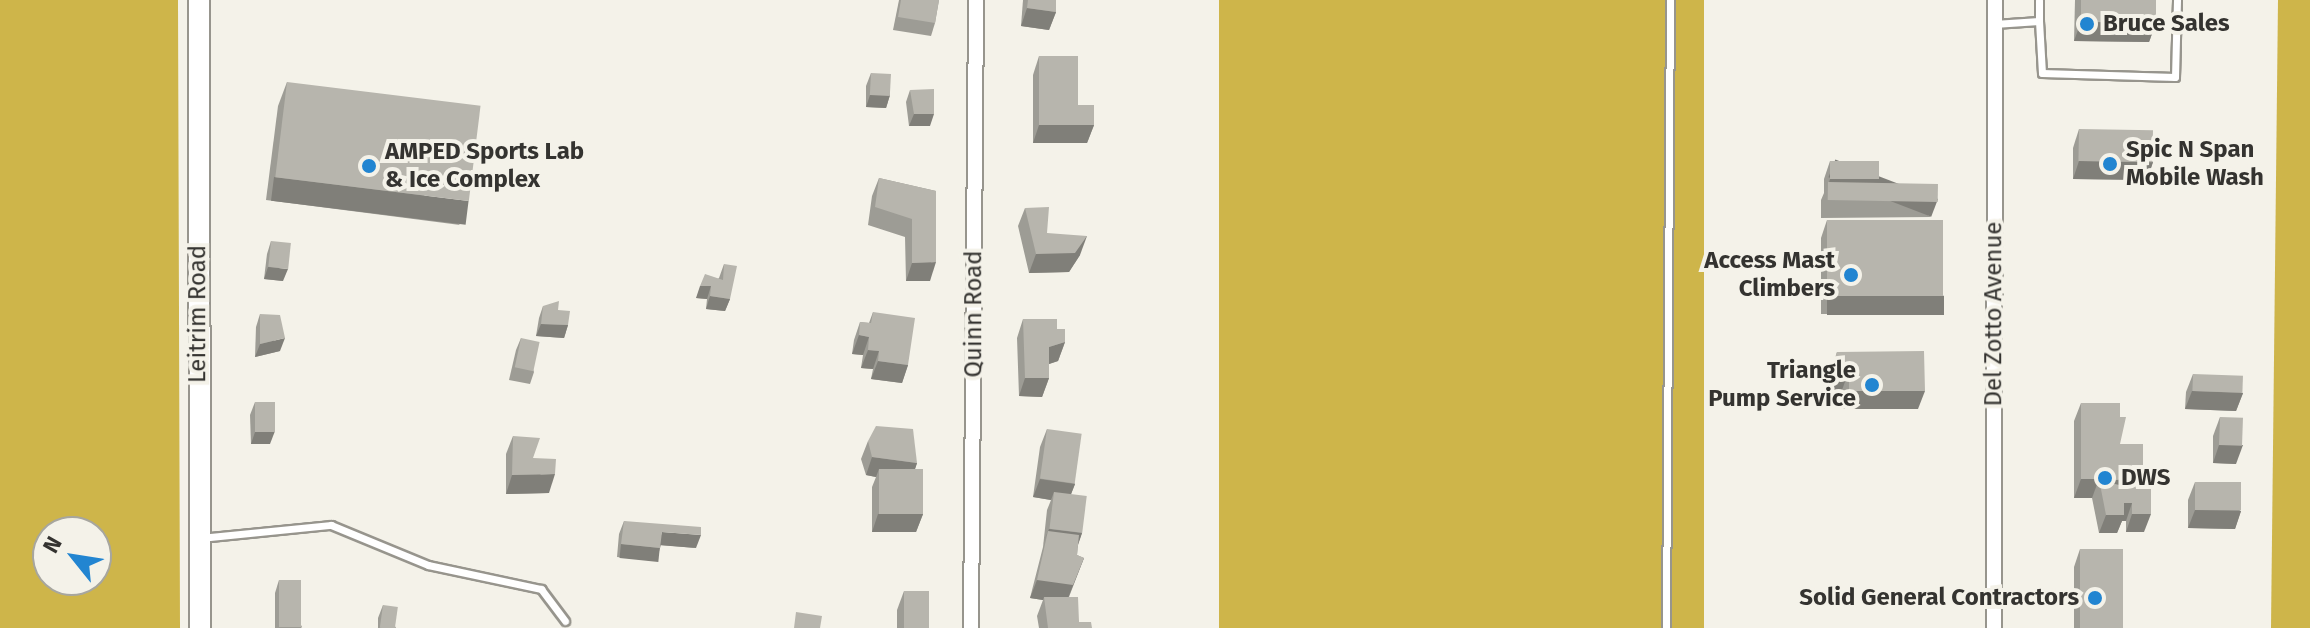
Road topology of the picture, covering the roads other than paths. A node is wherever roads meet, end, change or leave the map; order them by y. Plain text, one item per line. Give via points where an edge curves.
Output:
1 (199, 0) edge
2 (976, 0) edge
3 (1670, 0) edge
4 (1995, 0) edge
5 (2039, 0) edge
6 (2177, 0) edge
7 (2039, 21) junction
8 (1994, 24) junction
9 (198, 539) junction
10 (565, 621) dead end
11 (200, 628) edge
12 (971, 628) edge
13 (1666, 628) edge
14 (1994, 628) edge

1 - 9 main road, Leitrim Road
2 - 12 street, Quinn Road
3 - 13 lane
4 - 8 street, Del Zotto Avenue
5 - 7 lane
6 - 7 lane via 2175,77 2042,73
7 - 8 lane
8 - 14 street, Del Zotto Avenue
9 - 10 lane via 331,525 428,565 541,589
9 - 11 main road, Leitrim Road

